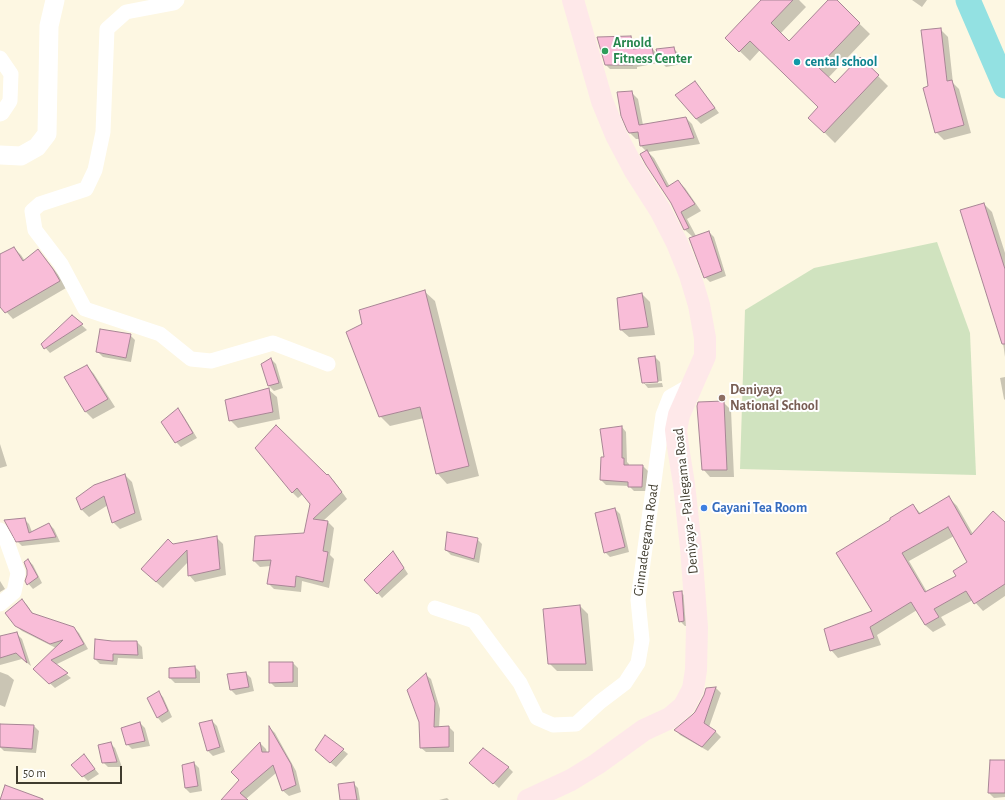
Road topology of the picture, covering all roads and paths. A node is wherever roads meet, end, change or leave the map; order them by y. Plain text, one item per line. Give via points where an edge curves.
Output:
1 (55, 0) edge
2 (177, 0) edge
3 (573, 0) edge
4 (0, 58) edge
5 (0, 114) edge
6 (0, 155) edge
7 (328, 364) dead end
8 (691, 385) junction
9 (0, 530) edge
10 (0, 604) edge
11 (435, 608) dead end
12 (528, 800) edge

1 - 6 street via 49,26 47,134 37,147 21,156
2 - 7 street via 174,3 126,12 107,28 103,132 95,170 86,189 40,204 32,211 35,230 61,264 85,309 160,334 191,359 211,361 273,343
3 - 8 main road, Deniyaya - Pallegama Road via 602,101 616,135 660,210 690,275 705,338 704,356
4 - 5 street via 11,74 10,101
8 - 11 street, Ginnadeegama Road via 670,397 663,415 638,600 642,640 638,663 625,683 576,724 553,725 537,718 520,683 474,620
8 - 12 main road, Deniyaya - Pallegama Road via 676,430 692,548 697,627 693,689 684,706 670,718 644,730 571,780
9 - 10 street via 18,573 14,592

